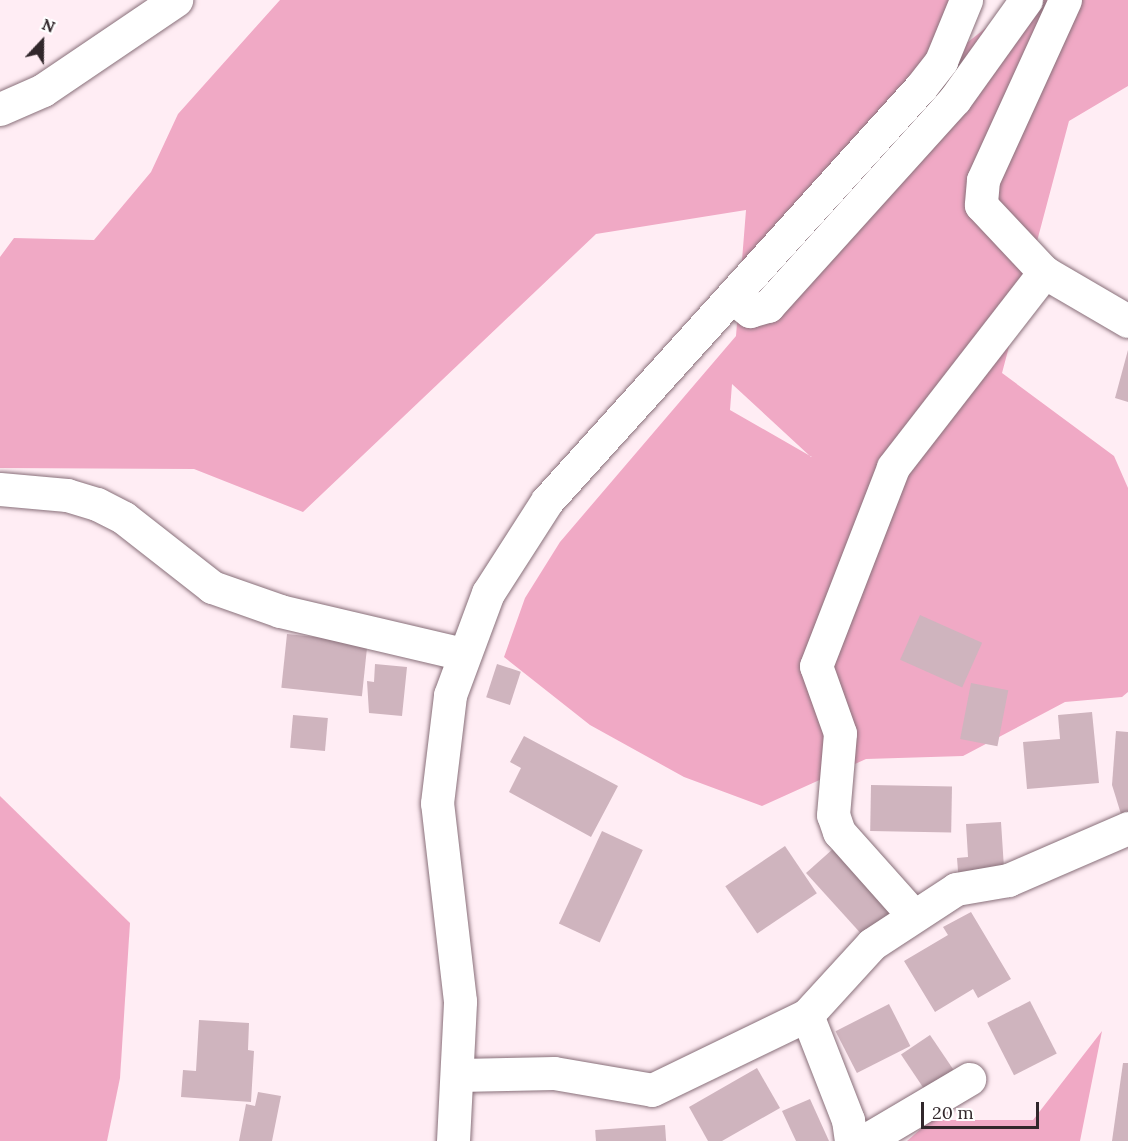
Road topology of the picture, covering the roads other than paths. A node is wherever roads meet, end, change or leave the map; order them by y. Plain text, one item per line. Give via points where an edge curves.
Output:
1 (176, 0) edge
2 (966, 0) edge
3 (1026, 0) edge
4 (1065, 0) edge
5 (0, 109) edge
6 (1044, 272) junction
7 (732, 297) junction
8 (1128, 321) edge
9 (0, 489) edge
10 (463, 654) junction
11 (1128, 828) edge
12 (913, 915) junction
13 (807, 1015) junction
14 (459, 1075) junction
15 (969, 1079) dead end
16 (851, 1140) edge
17 (453, 1141) edge

1 - 5 street via 43,90
2 - 7 street via 934,70
3 - 7 street via 955,99 768,306 750,311
4 - 6 street via 979,193 989,216
6 - 8 street
6 - 12 street via 893,467 816,666 840,733 833,815 838,832
7 - 10 street via 548,501 488,593
9 - 10 street via 67,495 97,504 132,524 212,587 280,611
10 - 14 street via 443,738 437,803 460,1001
11 - 12 street via 1008,880 956,889
12 - 13 street via 872,944
13 - 14 street via 652,1090 570,1074
13 - 16 street
14 - 17 street
15 - 16 street via 866,1140

